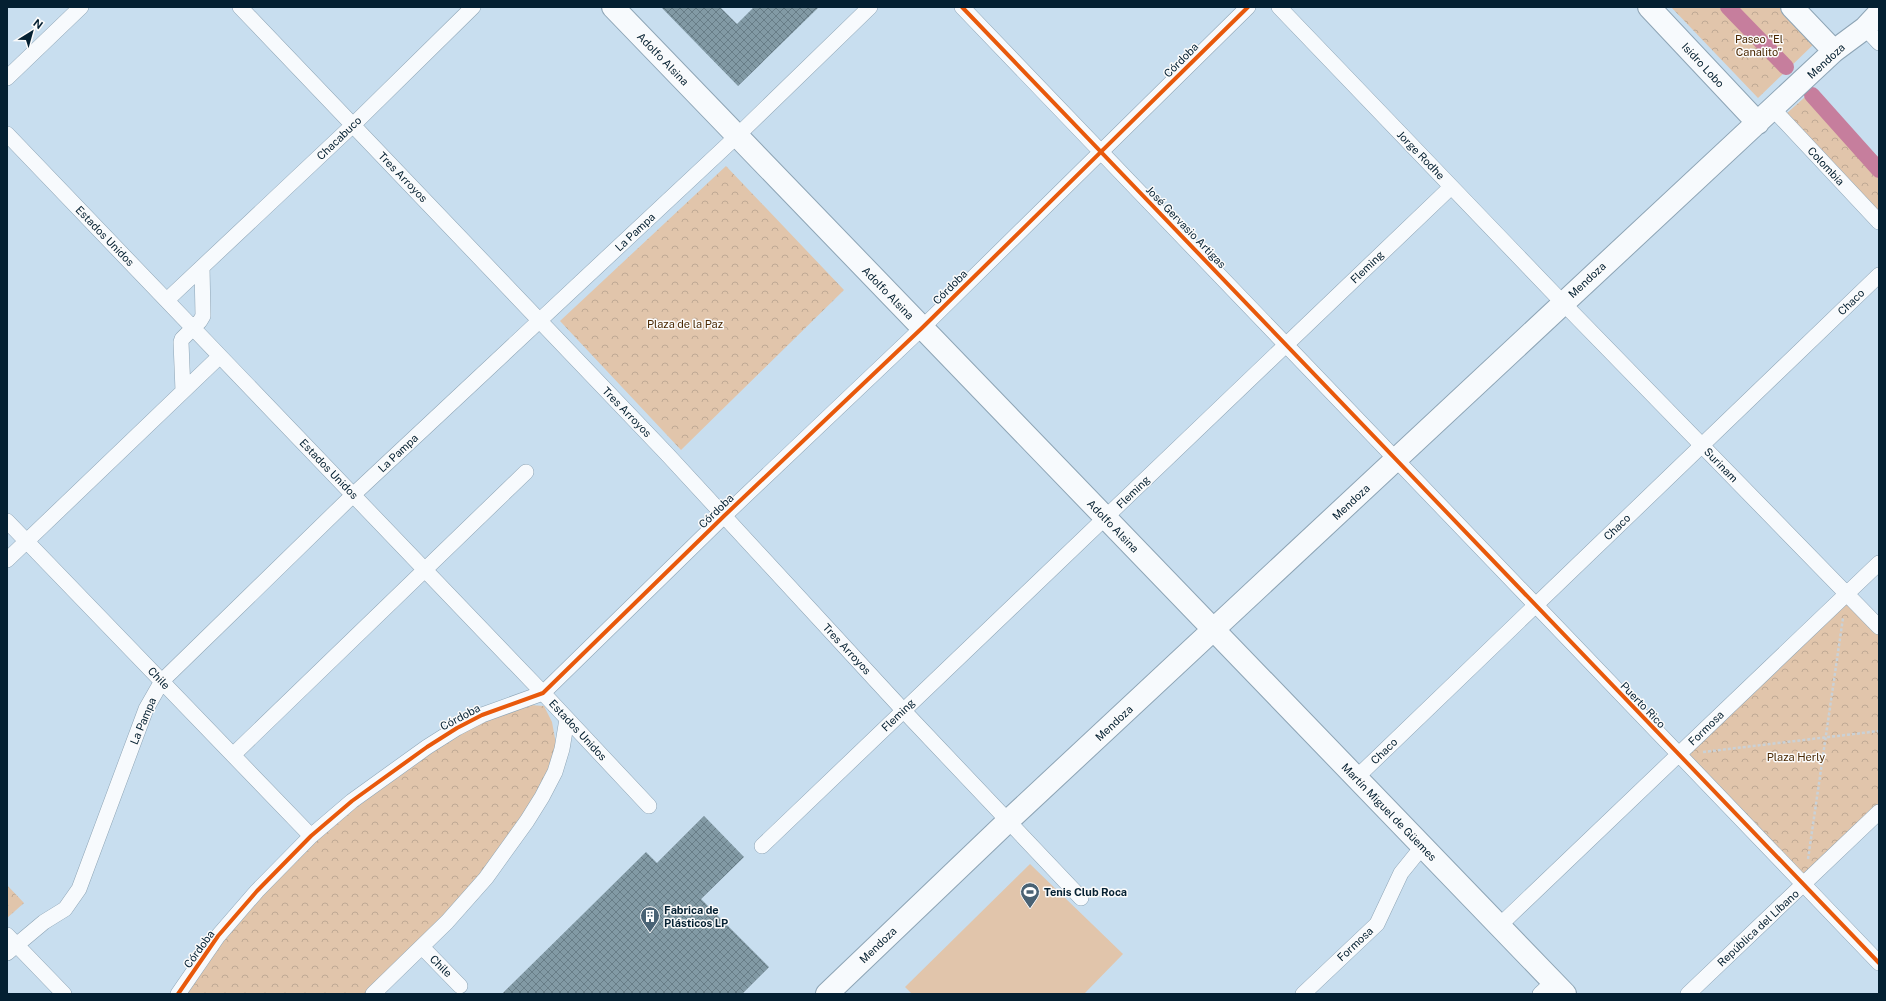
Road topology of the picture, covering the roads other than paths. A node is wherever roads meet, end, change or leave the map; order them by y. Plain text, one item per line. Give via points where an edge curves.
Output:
1 (81, 7) edge
2 (240, 7) edge
3 (473, 7) edge
4 (613, 7) edge
5 (870, 7) edge
6 (962, 7) edge
7 (1248, 7) edge
8 (1279, 7) edge
9 (1649, 7) edge
10 (1792, 7) edge
11 (1874, 28) edge
12 (1834, 52) junction
13 (7, 78) edge
14 (1765, 116) junction
15 (354, 124) junction
16 (7, 134) edge
17 (737, 136) junction
18 (1101, 152) junction
19 (1451, 186) junction
20 (1879, 222) edge
21 (202, 267) junction
22 (1879, 275) edge
23 (167, 300) junction
24 (1562, 303) junction
25 (540, 321) junction
26 (193, 328) junction
27 (922, 328) junction
28 (1287, 344) junction
29 (220, 356) junction
30 (183, 390) junction
31 (1702, 446) junction
32 (1396, 460) junction
33 (526, 472) dead end
34 (353, 495) junction
35 (724, 516) junction
36 (1105, 518) junction
37 (7, 521) edge
38 (26, 541) junction
39 (7, 560) edge
40 (1879, 563) edge
41 (425, 570) junction
42 (1847, 594) junction
43 (1535, 606) junction
44 (1879, 627) edge
45 (1213, 631) junction
46 (162, 681) junction
47 (543, 693) junction
48 (903, 710) junction
49 (567, 718) junction
50 (1678, 754) junction
51 (233, 755) junction
52 (1356, 778) junction
53 (649, 806) dead end
54 (1879, 812) edge
55 (1008, 821) junction
56 (311, 836) junction
57 (762, 846) dead end
58 (1422, 847) junction
59 (1804, 885) junction
60 (1081, 898) dead end
61 (1500, 926) junction
62 (10, 944) edge
63 (422, 947) junction
64 (1879, 963) edge
65 (460, 986) dead end
66 (1553, 990) edge
67 (64, 994) edge
68 (178, 994) edge
69 (373, 994) edge
70 (827, 994) edge
71 (1303, 994) edge
72 (1688, 994) edge

1 - 13 street
2 - 15 street, Tres Arroyos
3 - 15 street, Chacabuco
4 - 17 main road, Adolfo Alsina
5 - 17 street, La Pampa
6 - 18 street, José Gervasio Artigas
7 - 18 street, Córdoba
8 - 19 street, Jorge Rodhe
9 - 14 main road, Isidro Lobo
10 - 12 main road
11 - 12 main road, Mendoza
12 - 14 main road, Mendoza
14 - 20 street, Colombia
14 - 24 main road, Mendoza
15 - 21 street, Chacabuco
15 - 25 street, Tres Arroyos
16 - 23 street, Estados Unidos
17 - 25 street, La Pampa
17 - 27 main road, Adolfo Alsina
18 - 27 street, Córdoba
18 - 28 street, José Gervasio Artigas
19 - 24 street, Jorge Rodhe
19 - 28 street, Fleming
21 - 23 street, Chacabuco
21 - 26 street via 202,316
22 - 31 street, Chaco
23 - 26 street, Estados Unidos
24 - 31 street, Surinam
24 - 32 main road, Mendoza
25 - 34 street, La Pampa
25 - 35 street, Tres Arroyos
26 - 29 street, Estados Unidos
26 - 30 street via 181,342
27 - 35 street, Córdoba
27 - 36 main road, Adolfo Alsina
28 - 32 street, José Gervasio Artigas
28 - 36 street, Fleming
29 - 30 street
29 - 34 street, Estados Unidos
30 - 38 street
31 - 42 street, Surinam
31 - 43 street, Chaco
32 - 43 street, Puerto Rico
32 - 45 main road, Mendoza
33 - 41 street
34 - 41 street, Estados Unidos
34 - 46 street, La Pampa
35 - 47 street, Córdoba
35 - 48 street, Tres Arroyos
36 - 45 main road, Adolfo Alsina
36 - 48 street, Fleming
37 - 38 street, Chile
38 - 39 street
38 - 46 street, Chile
40 - 42 street, Formosa
41 - 47 street, Estados Unidos
41 - 51 street
42 - 44 street, Surinam
42 - 50 street, Formosa
43 - 50 street, Puerto Rico
43 - 52 street, Chaco
45 - 52 main road, Martín Miguel de Güemes
45 - 55 main road, Mendoza
46 - 51 street, Chile
46 - 62 street, La Pampa via 146,709 79,889 65,908
47 - 49 street, Estados Unidos
47 - 56 street, Córdoba via 482,715 457,728 352,801
48 - 55 street, Tres Arroyos
48 - 57 street, Fleming
49 - 53 street, Estados Unidos
49 - 63 street via 555,772 527,821 486,878
50 - 59 street, Puerto Rico
50 - 61 street, Formosa
51 - 56 street, Chile
52 - 58 main road, Martín Miguel de Güemes
54 - 59 street, República del Líbano
55 - 60 street, Tres Arroyos
55 - 70 main road, Mendoza
56 - 68 street, Córdoba via 257,891 218,936
58 - 61 main road, Martín Miguel de Güemes
58 - 71 street, Formosa via 1401,873 1377,924
59 - 64 street, Puerto Rico
59 - 72 street, República del Líbano
61 - 66 main road, Martín Miguel de Güemes
62 - 67 street
63 - 65 street, Chile
63 - 69 street

